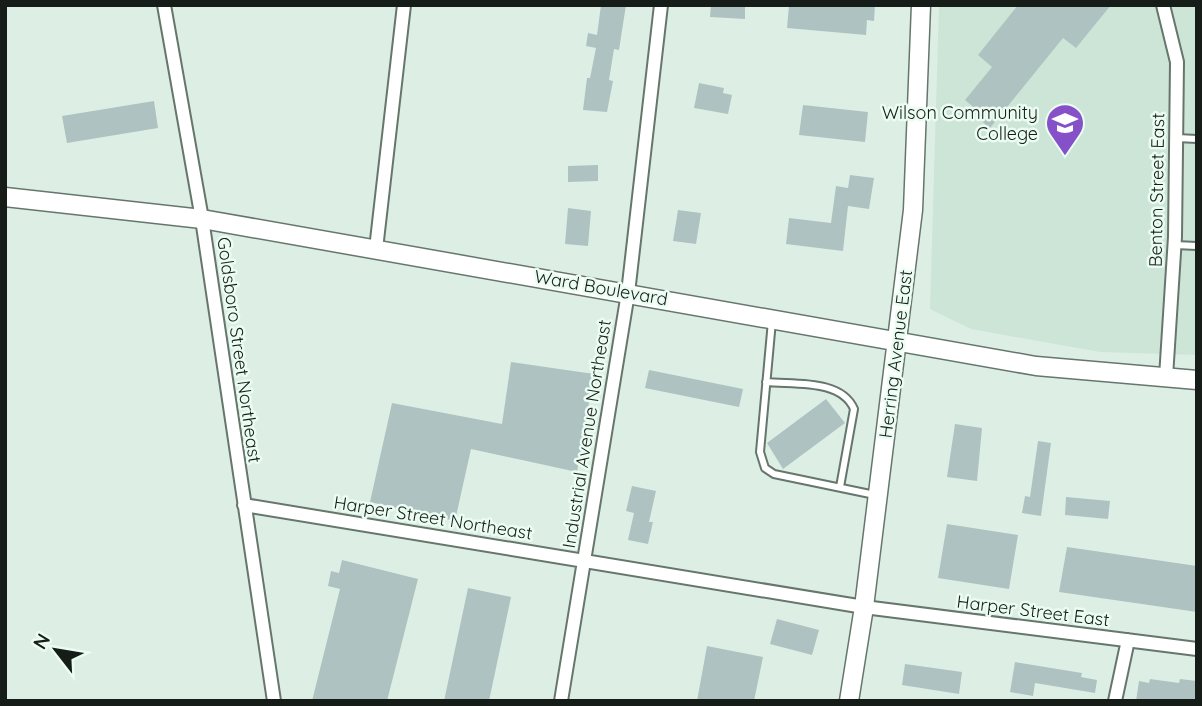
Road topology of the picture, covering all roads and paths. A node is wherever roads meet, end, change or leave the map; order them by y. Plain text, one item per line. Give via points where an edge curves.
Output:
1 (164, 5) edge
2 (404, 5) edge
3 (661, 5) edge
4 (921, 5) edge
5 (1163, 5) edge
6 (1177, 138) junction
7 (1197, 139) edge
8 (5, 197) edge
9 (202, 219) junction
10 (1175, 245) junction
11 (1197, 246) edge
12 (376, 249) junction
13 (628, 293) junction
14 (772, 319) junction
15 (898, 341) junction
16 (1166, 377) junction
17 (1197, 380) edge
18 (766, 382) junction
19 (840, 487) junction
20 (879, 495) junction
21 (244, 505) junction
22 (584, 561) junction
23 (864, 607) junction
24 (1128, 640) junction
25 (1197, 649) edge
26 (274, 701) edge
27 (561, 701) edge
28 (849, 701) edge
29 (1115, 701) edge

1 - 9 street, Goldsboro Street Northeast
2 - 12 street
3 - 13 street, Industrial Avenue Northeast
4 - 15 main road, Herring Avenue East via 913,210
5 - 6 street, Benton Street East via 1177,62
6 - 7 lane
6 - 10 street, Benton Street East
8 - 9 main road, Ward Boulevard
9 - 12 main road, Ward Boulevard
9 - 21 street, Goldsboro Street Northeast
10 - 11 lane
10 - 16 street, Benton Street East
12 - 13 main road, Ward Boulevard
13 - 14 main road, Ward Boulevard
13 - 22 street, Industrial Avenue Northeast
14 - 15 main road, Ward Boulevard
14 - 18 lane
15 - 16 main road, Ward Boulevard via 1036,366
15 - 20 main road, Herring Avenue East
16 - 17 main road, Ward Boulevard
18 - 19 lane via 760,452 765,468 774,474
18 - 19 lane via 830,388 850,399 854,409
19 - 20 lane
20 - 23 main road, Herring Avenue East
21 - 22 street, Harper Street Northeast
21 - 26 street, Goldsboro Street Northeast
22 - 23 street, Harper Street Northeast
22 - 27 street, Industrial Avenue Northeast
23 - 24 street, Harper Street East
23 - 28 main road, Herring Avenue East
24 - 25 street, Harper Street East
24 - 29 street

